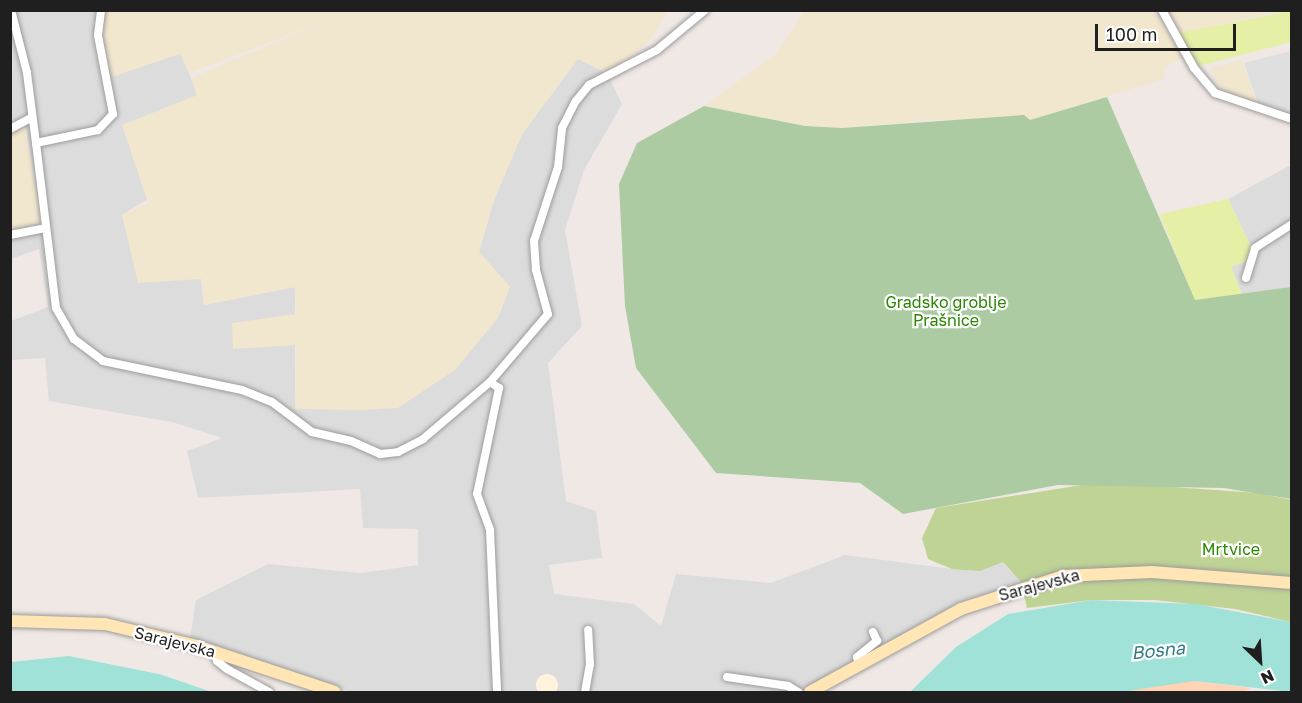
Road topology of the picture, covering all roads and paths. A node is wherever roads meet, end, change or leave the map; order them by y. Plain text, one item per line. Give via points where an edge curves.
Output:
1 (11, 10) edge
2 (101, 10) edge
3 (705, 10) edge
4 (1162, 10) edge
5 (31, 118) junction
6 (1292, 119) edge
7 (10, 129) edge
8 (36, 143) junction
9 (1292, 224) edge
10 (45, 228) junction
11 (10, 235) edge
12 (1246, 278) dead end
13 (490, 382) junction
14 (1292, 583) edge
15 (10, 621) edge
16 (588, 630) dead end
17 (873, 632) dead end
18 (216, 652) junction
19 (859, 664) junction
20 (727, 677) dead end
21 (269, 693) edge
22 (334, 693) edge
23 (496, 693) edge
24 (585, 693) edge
25 (798, 693) edge
26 (810, 693) edge

1 - 5 street via 27,73
2 - 8 street via 98,34 113,114 98,130
3 - 13 street via 657,50 589,85 576,101 562,128 558,167 534,241 536,270 548,314
4 - 6 street via 1194,69 1215,93
5 - 7 street
5 - 8 street
8 - 10 street
9 - 12 street via 1255,248
10 - 11 street
10 - 13 street via 56,308 74,339 103,361 242,390 272,402 312,432 351,441 380,454 398,452 423,439
13 - 23 street via 500,393 477,494 490,530
14 - 19 main road, Sarajevska via 1152,572 1063,576 961,609
15 - 18 main road, Sarajevska via 105,624
16 - 24 street via 590,665
17 - 19 street via 876,641 857,657
18 - 21 street via 218,662 227,669
18 - 22 main road, Sarajevska
19 - 26 main road, Sarajevska
20 - 25 street via 788,686

